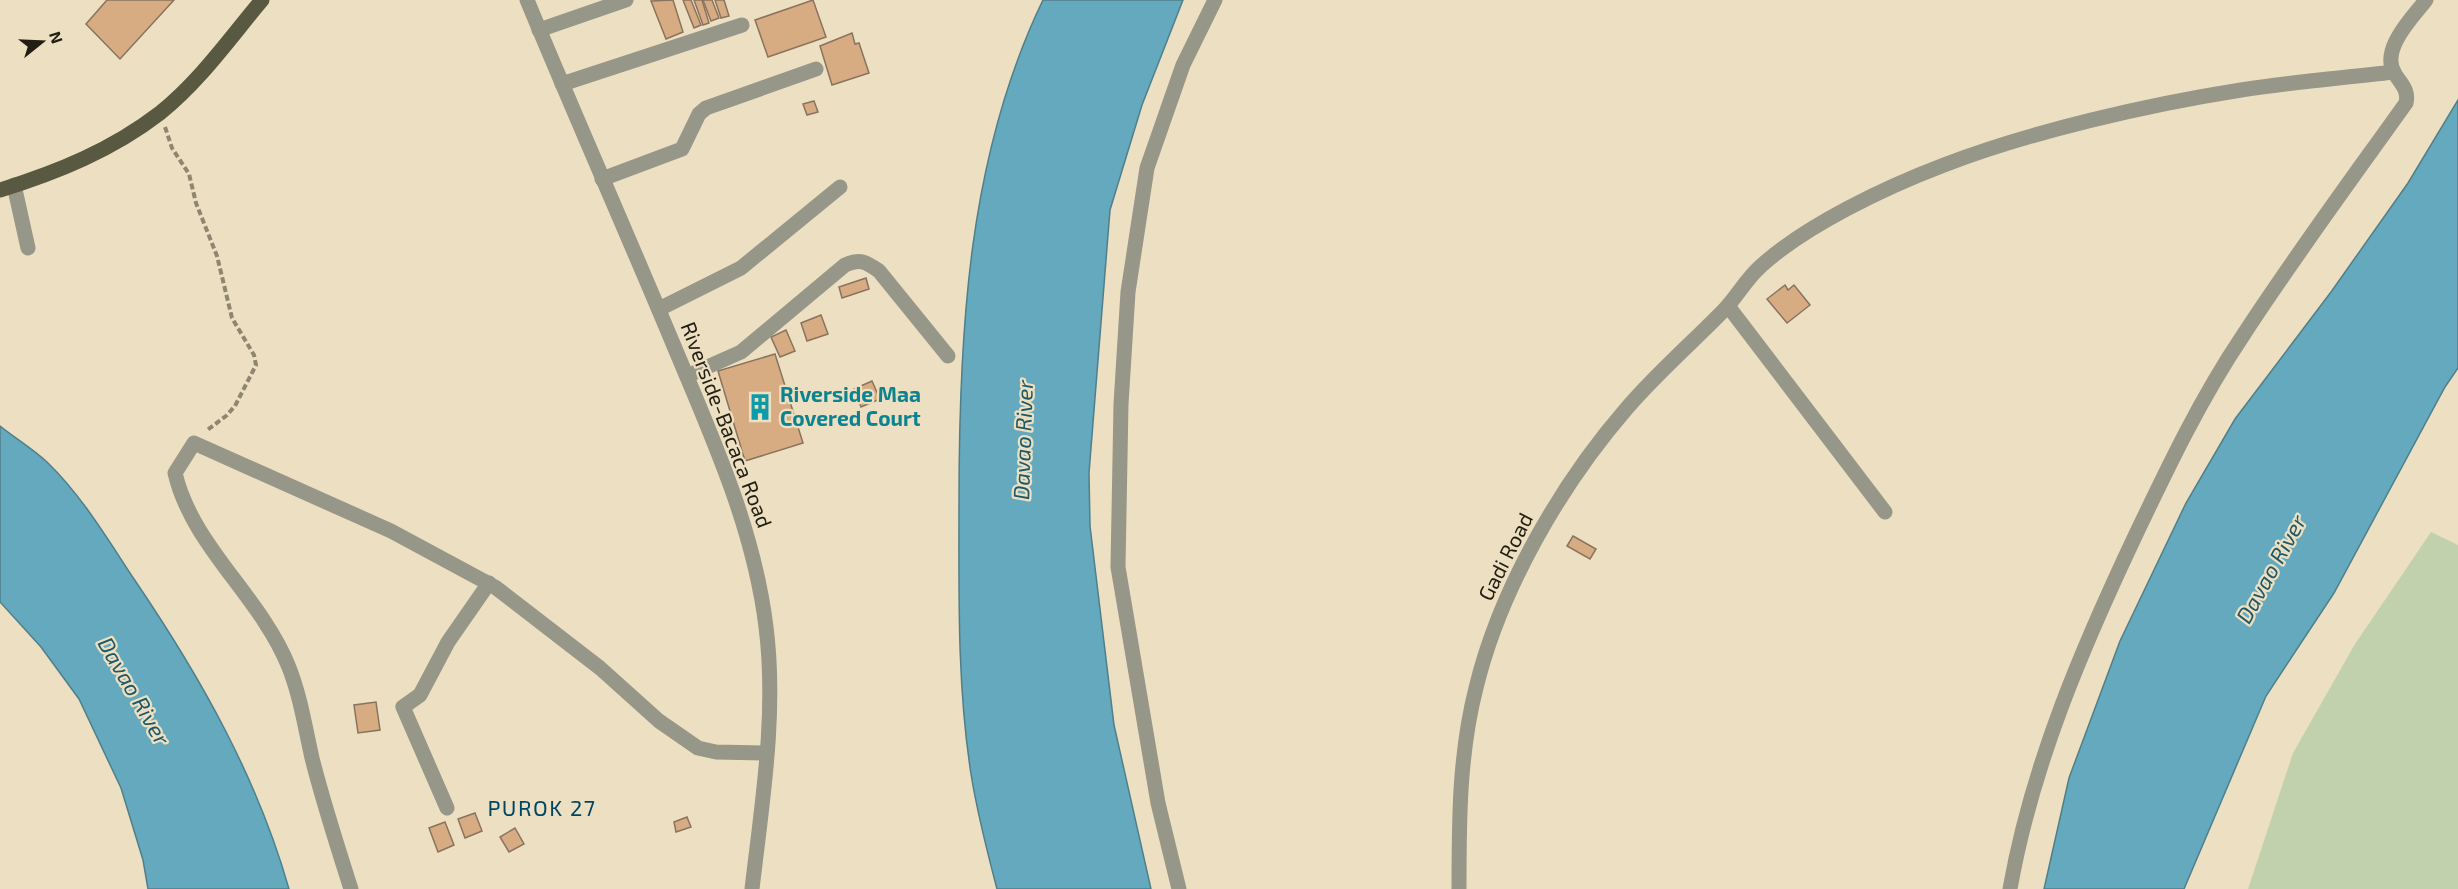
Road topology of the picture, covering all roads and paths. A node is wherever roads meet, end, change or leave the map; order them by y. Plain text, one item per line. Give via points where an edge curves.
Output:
1 (262, 0) edge
2 (527, 0) edge
3 (626, 0) edge
4 (1215, 0) edge
5 (2426, 0) edge
6 (742, 25) dead end
7 (540, 30) junction
8 (816, 69) dead end
9 (2393, 72) junction
10 (562, 84) junction
11 (162, 112) junction
12 (602, 179) junction
13 (840, 187) dead end
14 (7, 188) edge
15 (28, 248) dead end
16 (1728, 306) junction
17 (659, 309) junction
18 (948, 356) dead end
19 (687, 376) junction
20 (194, 443) junction
21 (1885, 512) dead end
22 (489, 583) junction
23 (766, 753) junction
24 (447, 808) dead end
25 (351, 889) edge
26 (752, 889) edge
27 (1179, 889) edge
28 (1459, 889) edge
29 (2010, 889) edge

1 - 11 main road via 195,80
2 - 7 street, Riverside-Bacaca Road
3 - 7 street
4 - 27 street via 1183,65 1147,168 1128,292 1121,404 1118,567 1158,803
5 - 9 street via 2393,48
6 - 10 street
7 - 10 street, Riverside-Bacaca Road
8 - 12 street via 706,108 699,114 682,149
9 - 16 street, Gadi Road via 2198,98 2015,142 1943,165 1846,211 1790,244 1760,266
9 - 29 street via 2407,92 2406,103 2218,376 2172,458 2105,600 2051,732 2018,843
10 - 12 street, Riverside-Bacaca Road
11 - 14 main road via 82,160
11 - 20 path via 172,148 189,174 217,256 232,318 256,365 235,406
12 - 17 street, Riverside-Bacaca Road
13 - 17 street via 741,268
14 - 15 street
16 - 21 street
16 - 28 street, Gadi Road via 1626,408 1562,496 1499,619 1476,687 1463,756
17 - 19 street, Riverside-Bacaca Road
18 - 19 street via 879,271 856,260 741,352
19 - 23 street, Riverside-Bacaca Road via 742,517 759,578 769,671
20 - 22 street via 391,531
20 - 25 street via 175,473 179,489 211,547 271,630 289,666 327,816
22 - 23 street via 698,748 735,754
22 - 24 street via 448,642 420,695 403,707
23 - 26 street, Riverside-Bacaca Road

